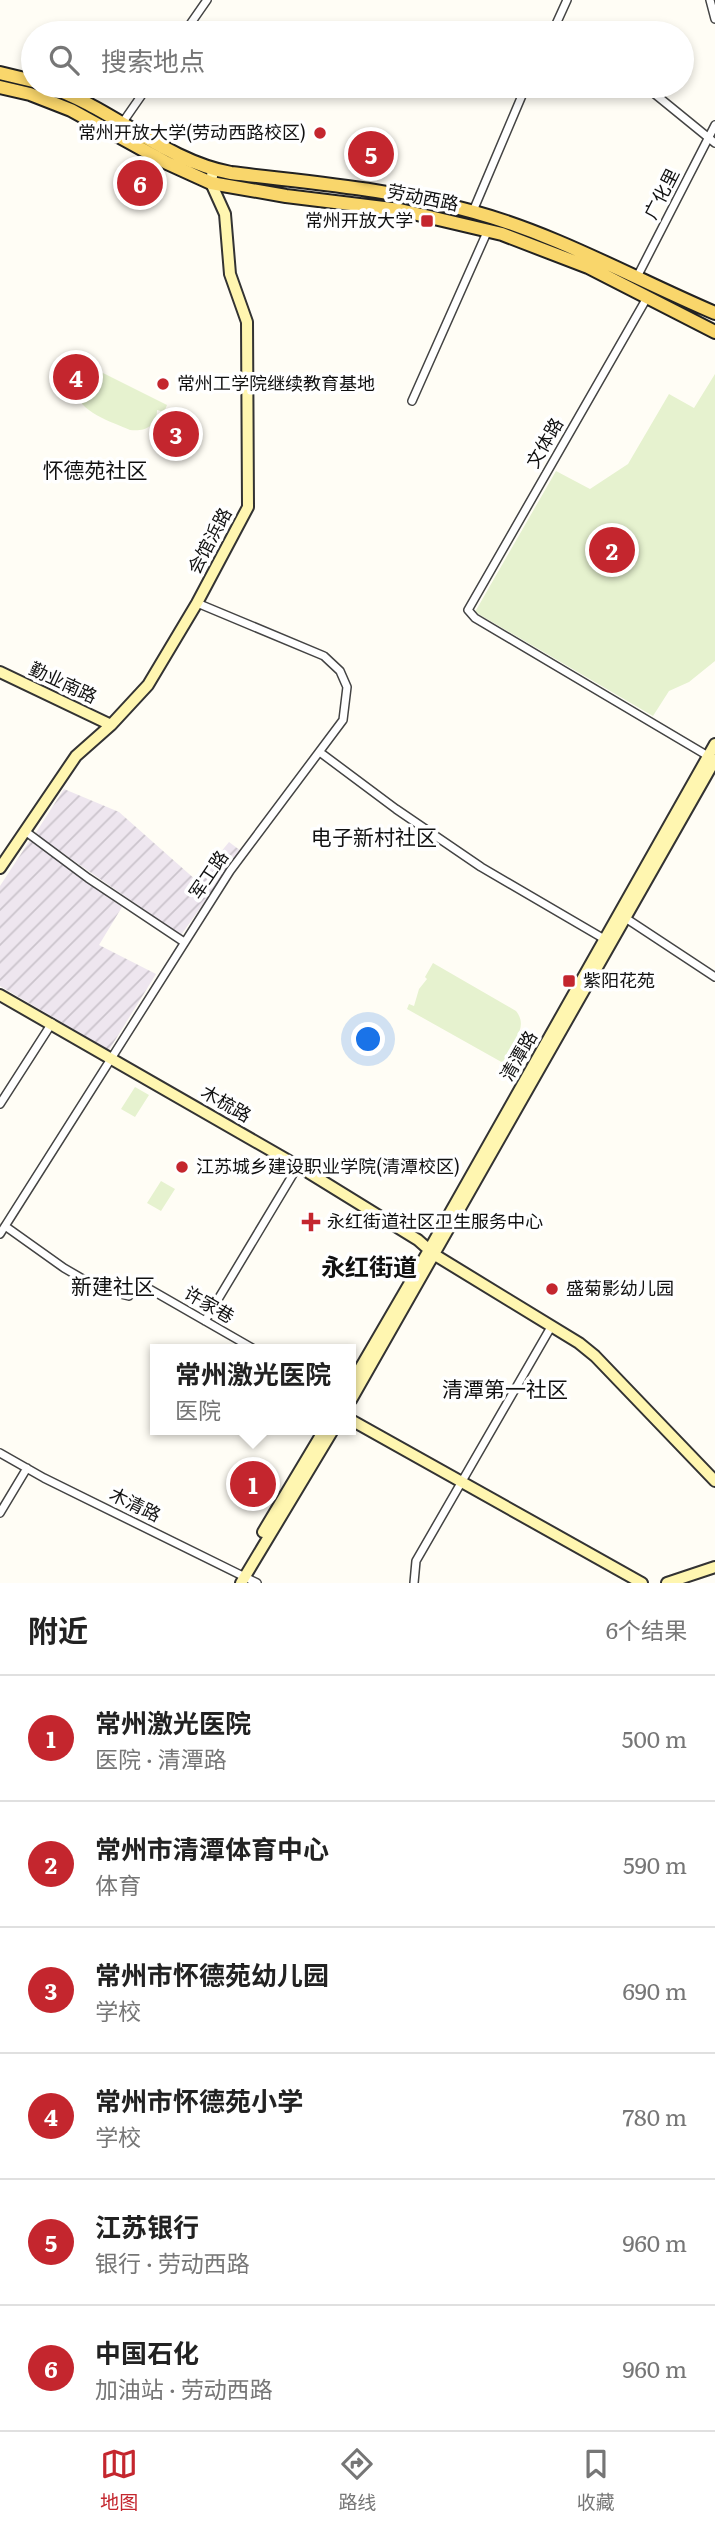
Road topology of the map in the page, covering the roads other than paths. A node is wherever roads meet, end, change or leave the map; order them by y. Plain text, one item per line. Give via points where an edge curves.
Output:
1 (207, 0) edge
2 (567, 0) edge
3 (710, 0) edge
4 (715, 19) edge
5 (192, 21) edge
6 (557, 21) edge
7 (0, 73) edge
8 (21, 78) edge
9 (0, 87) edge
10 (21, 92) edge
11 (40, 98) edge
12 (78, 98) edge
13 (140, 98) edge
14 (521, 98) edge
15 (660, 98) edge
16 (123, 122) junction
17 (715, 125) edge
18 (712, 141) edge
19 (213, 169) junction
20 (211, 183) junction
21 (473, 211) junction
22 (488, 230) junction
23 (637, 278) junction
24 (649, 295) junction
25 (715, 313) edge
26 (715, 332) edge
27 (412, 401) dead end
28 (197, 603) junction
29 (0, 672) edge
30 (111, 725) junction
31 (715, 744) edge
32 (321, 753) junction
33 (712, 758) edge
34 (25, 831) junction
35 (0, 867) edge
36 (626, 919) junction
37 (606, 940) junction
38 (184, 942) junction
39 (715, 977) edge
40 (0, 995) edge
41 (52, 1023) junction
42 (110, 1056) junction
43 (0, 1104) edge
44 (298, 1166) junction
45 (2, 1230) edge
46 (432, 1253) junction
47 (205, 1321) junction
48 (551, 1327) junction
49 (245, 1344) edge
50 (356, 1376) edge
51 (356, 1391) edge
52 (356, 1423) edge
53 (321, 1435) edge
54 (330, 1435) edge
55 (0, 1453) edge
56 (27, 1468) junction
57 (715, 1481) edge
58 (461, 1483) junction
59 (0, 1513) edge
60 (715, 1567) edge
61 (239, 1579) edge
62 (257, 1583) edge
63 (414, 1583) edge
64 (642, 1583) edge
65 (667, 1583) edge

1 - 5 street
2 - 6 street
3 - 4 street
7 - 8 main road
9 - 10 main road, 劳动西路
11 - 20 main road, 劳动西路
12 - 16 main road, 劳动西路
13 - 16 street
14 - 21 street
15 - 18 street
16 - 19 main road, 劳动西路
17 - 18 street, 广化里
18 - 23 street, 广化里
19 - 20 street
19 - 21 main road, 劳动西路 via 371,189
20 - 22 main road, 劳动西路 via 400,210
20 - 28 street, 会馆浜路 via 225,214 230,274 247,322 248,507
21 - 23 main road, 劳动西路
22 - 24 main road, 劳动西路
22 - 27 street
23 - 25 main road, 劳动西路
24 - 26 main road, 劳动西路
24 - 33 street, 文体路 via 468,610
28 - 30 street, 会馆浜路 via 148,685
28 - 32 street, 军工路 via 324,656 340,671 347,687 343,720
29 - 30 street, 勤业南路
30 - 34 street, 会馆浜路 via 76,756
31 - 33 street, 清潭路
32 - 37 street via 481,867
32 - 38 street, 军工路 via 230,871
33 - 36 street, 清潭路
33 - 37 street, 清潭路
34 - 35 street, 会馆浜路
34 - 38 street
36 - 39 street
36 - 46 street, 清潭路
37 - 46 street, 清潭路
38 - 42 street, 军工路
40 - 41 street, 木梳路
41 - 42 street, 木梳路
41 - 43 street
42 - 44 street, 木梳路
42 - 45 street, 军工路
44 - 46 street, 木梳路
44 - 47 street
45 - 47 street, 许家巷 via 100,1289 128,1296 135,1286 146,1287
46 - 48 street, 木梳路
46 - 50 street, 清潭路
46 - 51 street, 清潭路
47 - 49 street, 许家巷
48 - 57 street, 木梳路 via 595,1356
48 - 58 street
52 - 58 street
53 - 61 street
54 - 61 street
55 - 56 street, 木清路
56 - 59 street
56 - 61 street, 木清路
58 - 63 street via 416,1561
58 - 64 street
60 - 65 street
61 - 62 street, 木清路

